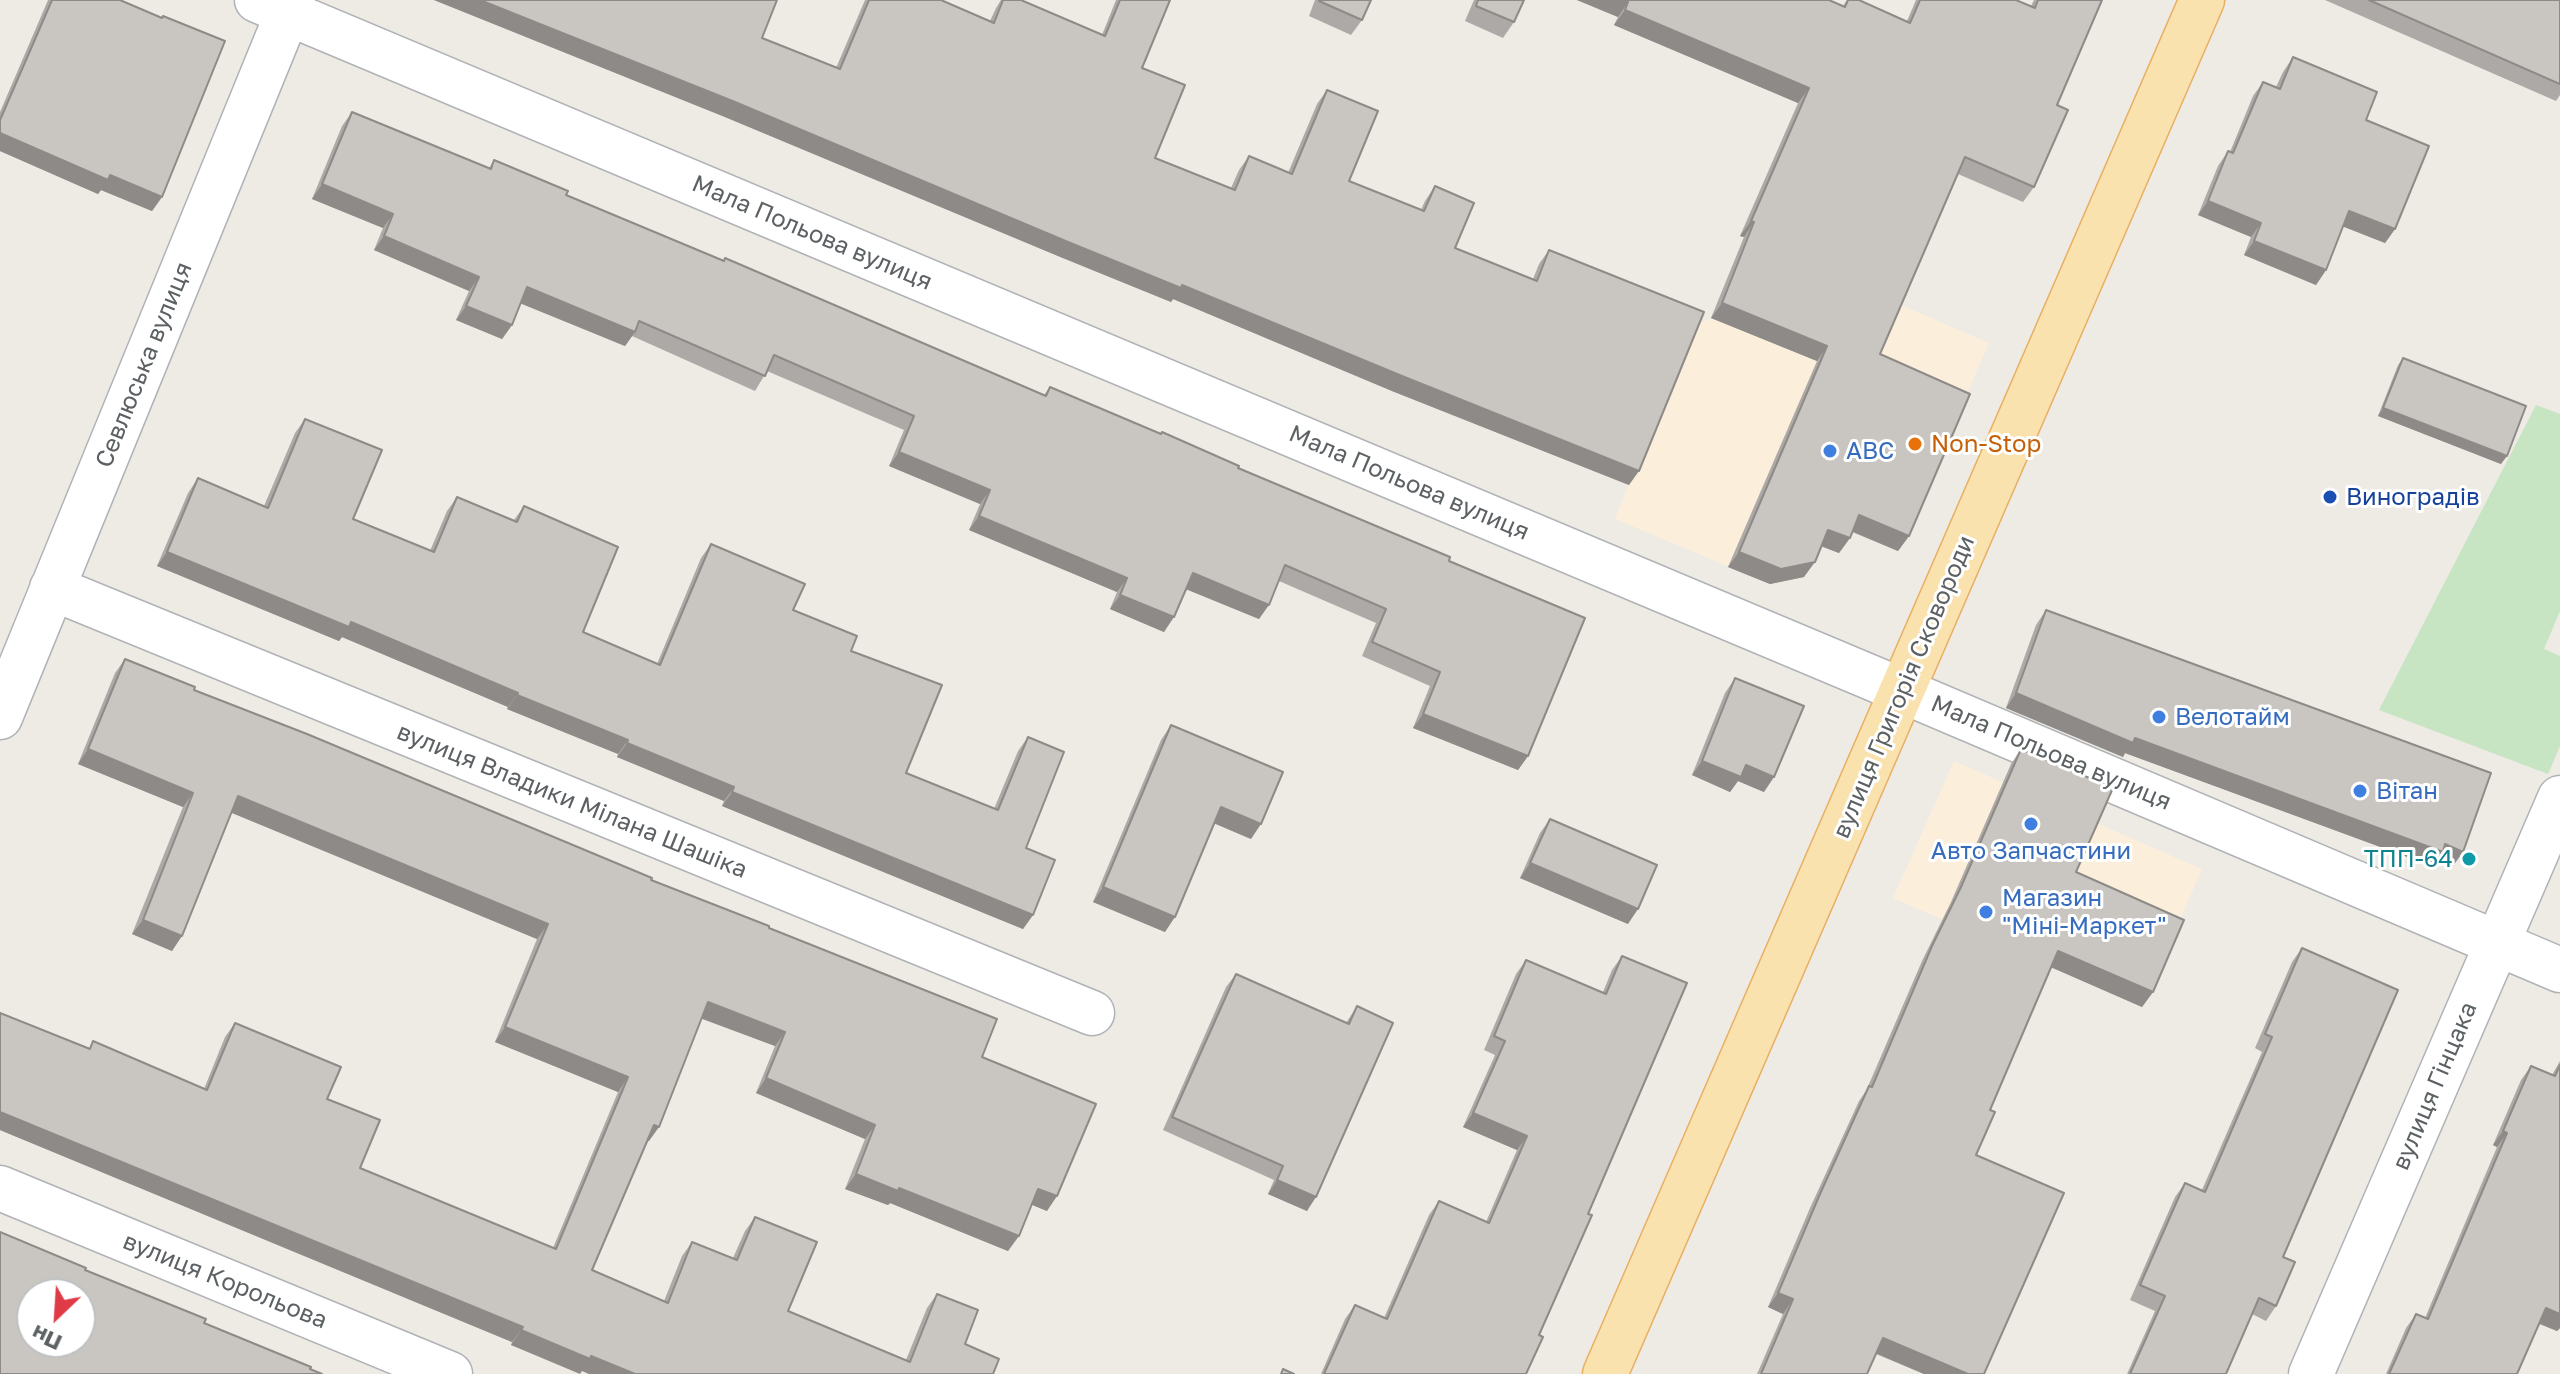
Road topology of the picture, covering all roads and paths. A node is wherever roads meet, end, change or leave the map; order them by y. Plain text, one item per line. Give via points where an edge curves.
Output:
1 (2202, 0) edge
2 (279, 4) edge
3 (52, 588) junction
4 (1903, 691) junction
5 (0, 717) edge
6 (2560, 798) edge
7 (2497, 943) junction
8 (2560, 970) edge
9 (1092, 1013) dead end
10 (0, 1188) edge
11 (450, 1374) edge
12 (1605, 1374) edge
13 (2311, 1374) edge

1 - 4 main road, вулиця Григорія Сковороди
2 - 3 street, Севлюська вулиця
2 - 4 street, Мала Польова вулиця
3 - 5 street, Севлюська вулиця
3 - 9 street, вулиця Владики Мілана Шашіка
4 - 7 street, Мала Польова вулиця
4 - 12 main road, вулиця Григорія Сковороди
6 - 7 street, вулиця Гінцака
7 - 8 street, Мала Польова вулиця
7 - 13 street, вулиця Гінцака
10 - 11 street, вулиця Корольова

